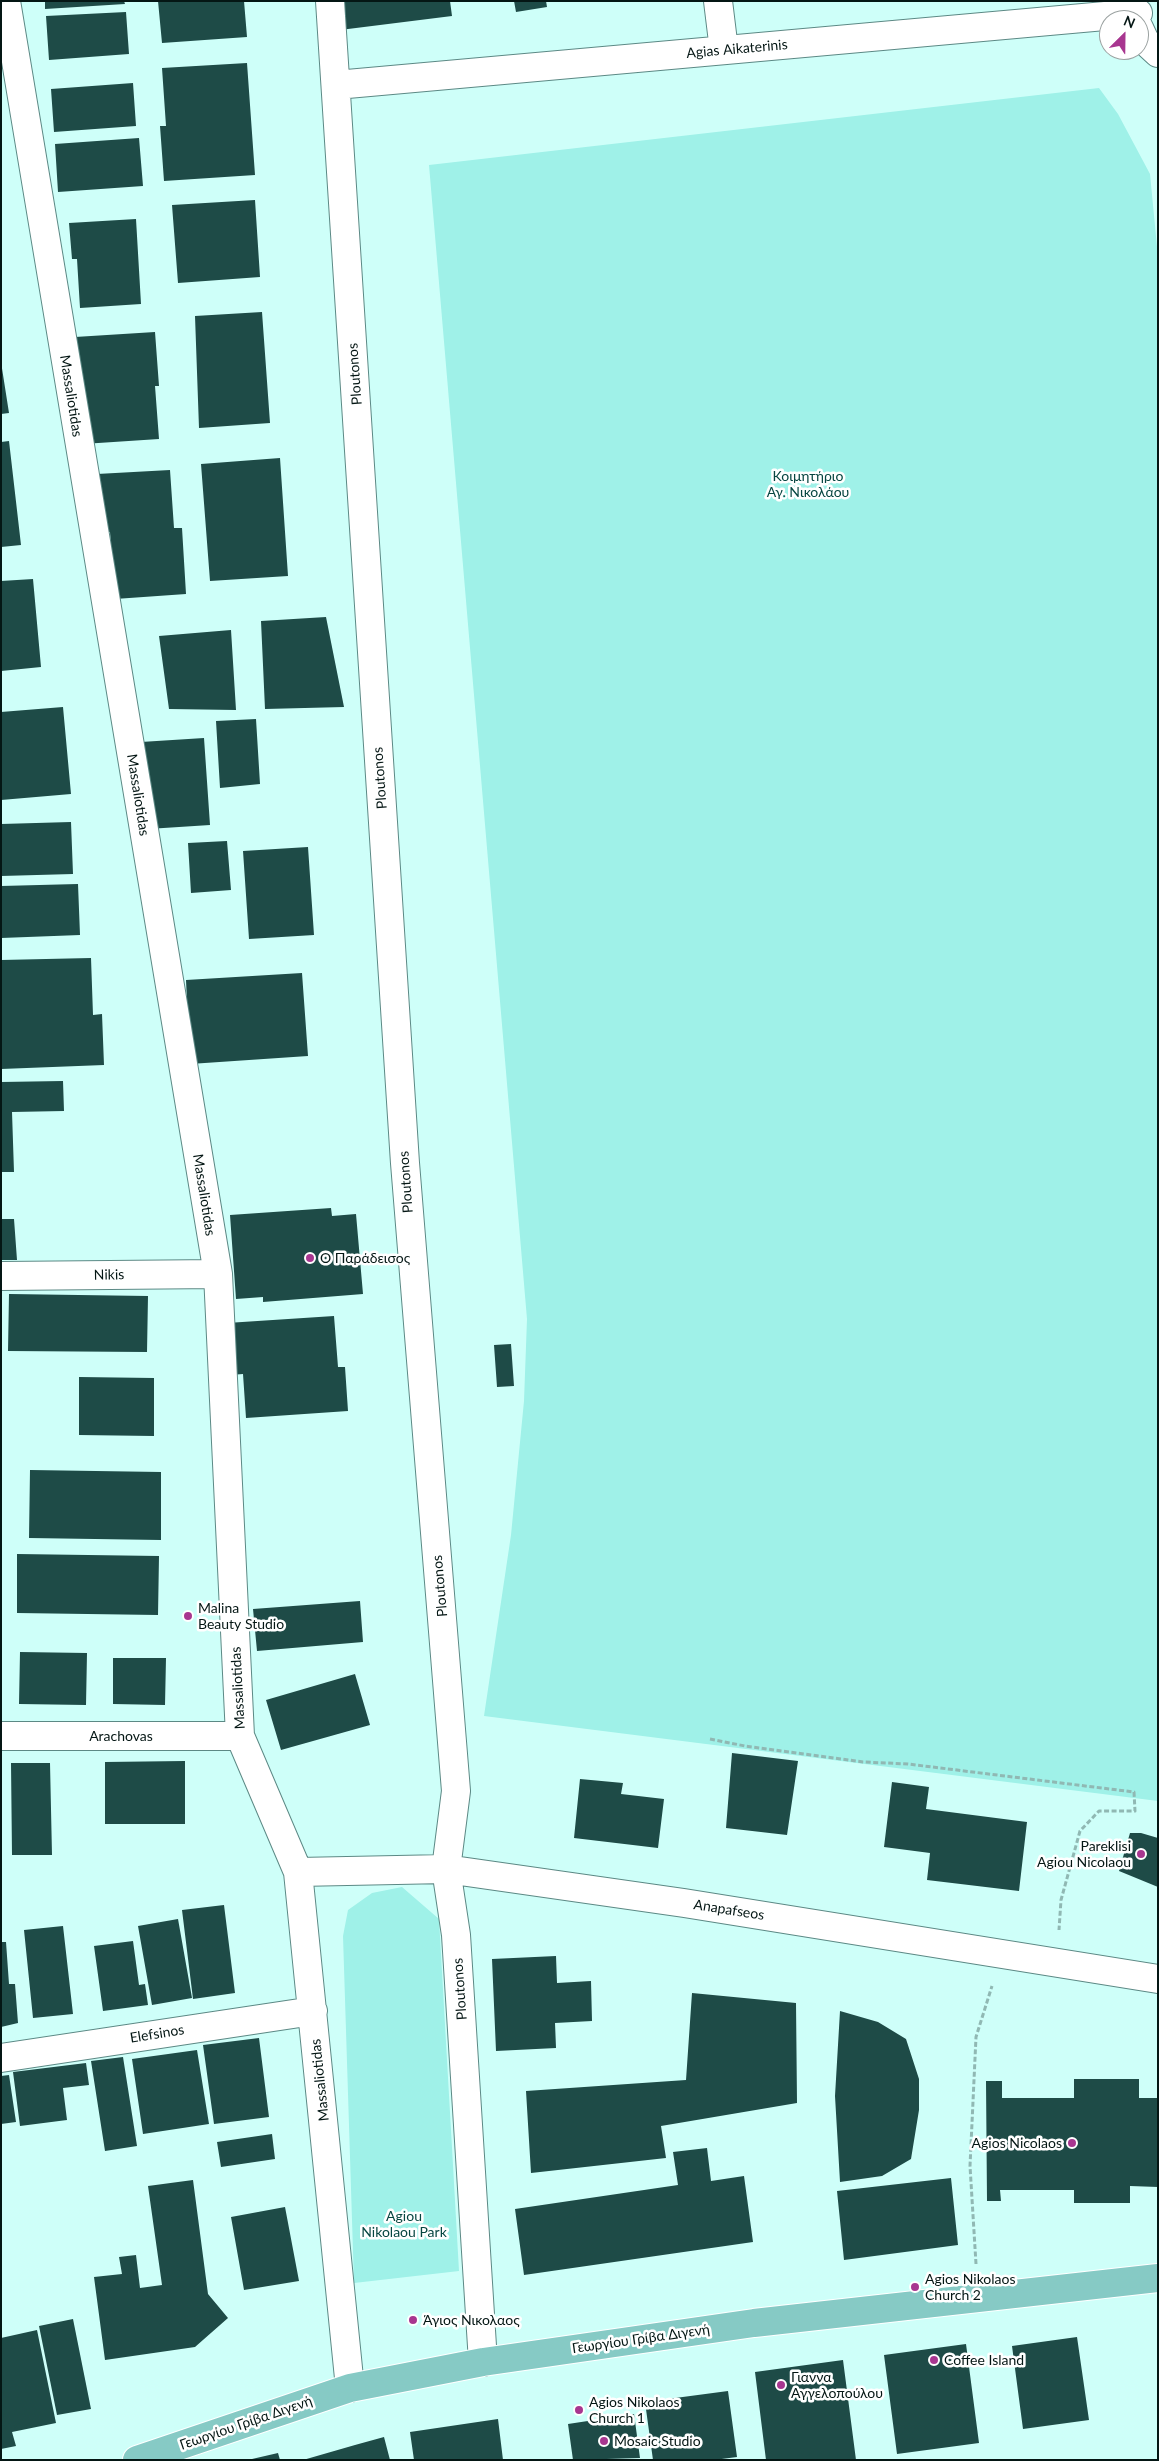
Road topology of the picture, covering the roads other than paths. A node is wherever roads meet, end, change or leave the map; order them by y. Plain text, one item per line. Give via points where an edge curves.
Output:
1 (6, 1) edge
2 (330, 1) edge
3 (718, 1) edge
4 (1099, 19) edge
5 (724, 50) junction
6 (336, 85) junction
7 (218, 1274) junction
8 (1, 1276) edge
9 (1, 1736) edge
10 (240, 1736) junction
11 (446, 1869) junction
12 (298, 1872) junction
13 (1158, 1979) edge
14 (313, 2011) junction
15 (1, 2058) edge
16 (1158, 2278) edge
17 (483, 2362) junction
18 (350, 2388) junction
19 (137, 2460) edge

1 - 7 street, Massaliotidas
2 - 6 street, Ploutonos
3 - 5 street
4 - 5 street, Agias Aikaterinis
5 - 6 street, Agias Aikaterinis
6 - 11 street, Ploutonos via 405,1163 456,1791
7 - 8 street, Nikis
7 - 10 street, Massaliotidas
9 - 10 street, Arachovas
10 - 12 street, Massaliotidas
11 - 12 street, Anapafseos
11 - 13 street, Anapafseos via 684,1903
11 - 17 street, Ploutonos via 456,1935
12 - 14 street, Massaliotidas
14 - 15 street, Elefsinos
14 - 18 street, Massaliotidas
16 - 17 main road, Γεωργίου Γρίβα Διγενή via 754,2323
17 - 18 main road, Γεωργίου Γρίβα Διγενή
18 - 19 main road, Γεωργίου Γρίβα Διγενή

